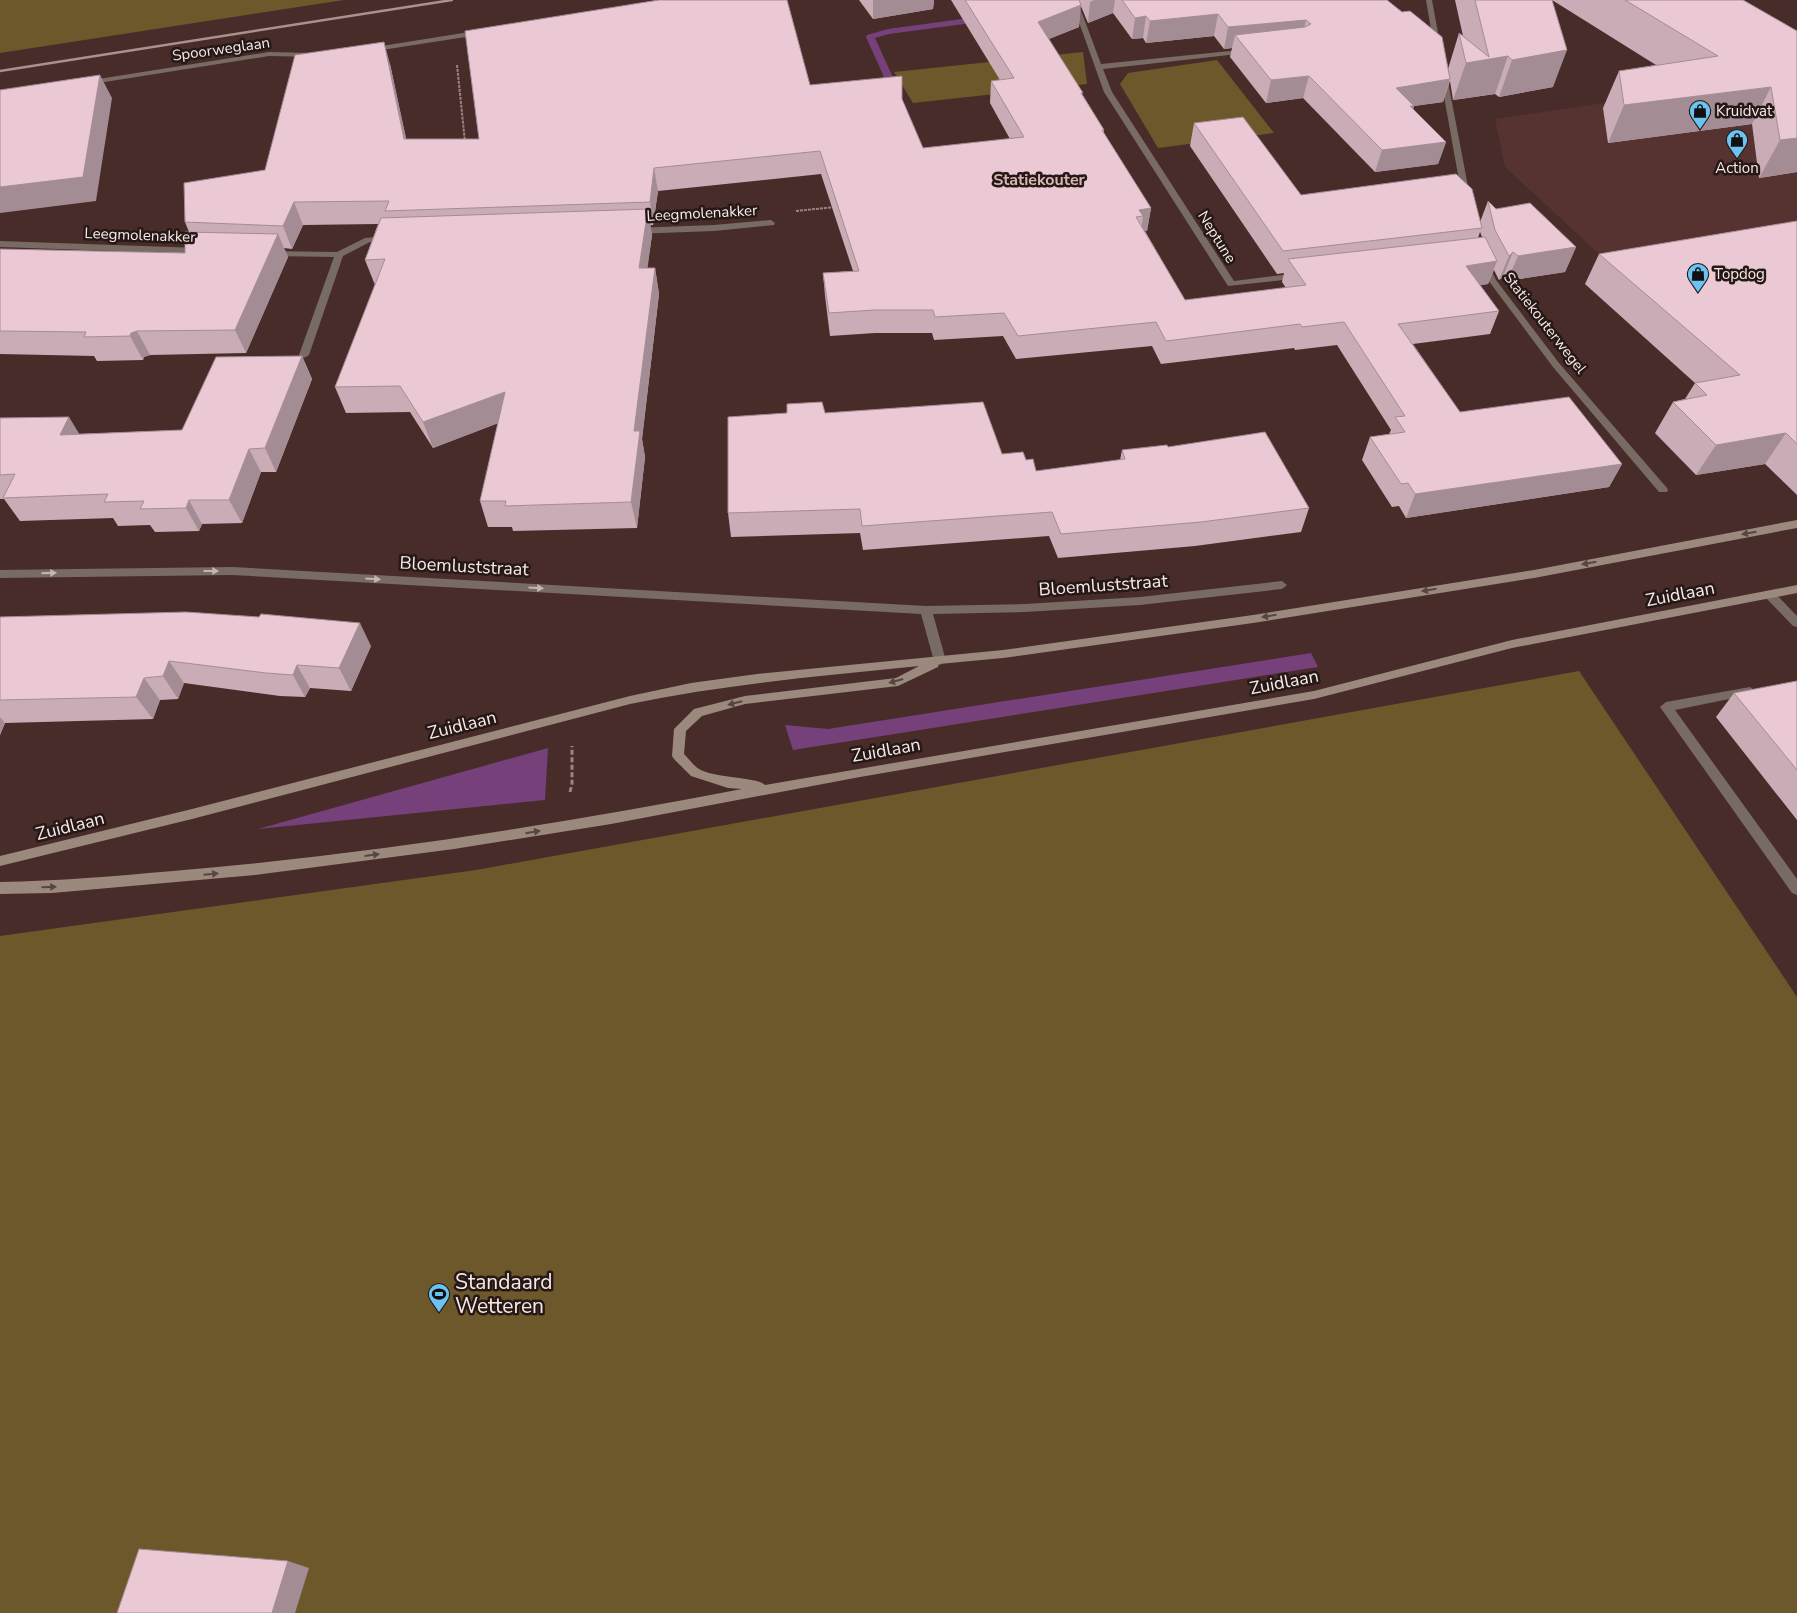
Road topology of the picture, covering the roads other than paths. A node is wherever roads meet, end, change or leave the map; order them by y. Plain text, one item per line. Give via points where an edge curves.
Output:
1 (1074, 0) edge
2 (1429, 0) edge
3 (492, 30) edge
4 (1252, 50) edge
5 (361, 51) edge
6 (324, 56) edge
7 (1440, 56) edge
8 (1098, 66) junction
9 (1441, 66) edge
10 (77, 85) edge
11 (1468, 205) edge
12 (771, 223) road end
13 (625, 231) edge
14 (398, 239) edge
15 (0, 244) edge
16 (209, 251) edge
17 (259, 252) edge
18 (339, 255) junction
19 (1480, 255) edge
20 (1307, 276) edge
21 (304, 355) edge
22 (1663, 490) dead end
23 (1797, 524) edge
24 (0, 574) edge
25 (1282, 585) dead end
26 (1797, 589) edge
27 (1770, 595) junction
28 (926, 610) junction
29 (1797, 623) edge
30 (940, 661) junction
31 (1760, 690) edge
32 (774, 788) junction
33 (0, 861) edge
34 (0, 888) edge
35 (1797, 889) edge

1 - 8 street, Neptune
2 - 7 street
3 - 5 street
4 - 8 street
6 - 10 street, Spoorweglaan via 269,54
8 - 20 street, Neptune via 1108,92 1230,284
9 - 11 street
12 - 13 street, Leegmolenakker
14 - 18 street via 368,240
15 - 16 street, Leegmolenakker
17 - 18 street
18 - 21 street
19 - 22 street, Statiekouterwegel via 1492,280 1556,365
23 -> 30 main road, Zuidlaan via 1534,574 1292,613
24 -> 28 street, Bloemluststraat via 232,571
25 - 28 street, Bloemluststraat via 1140,601
26 - 27 main road, Zuidlaan
27 - 29 street
27 - 32 main road, Zuidlaan via 1512,644 1314,695
28 - 30 street
30 -> 32 main road, Zuidlaan via 898,682 745,700 698,712 680,729 678,756 695,773 728,783
30 - 33 main road, Zuidlaan via 691,687
31 - 35 street via 1666,707
34 -> 32 main road, Zuidlaan via 52,887 256,870 454,844

